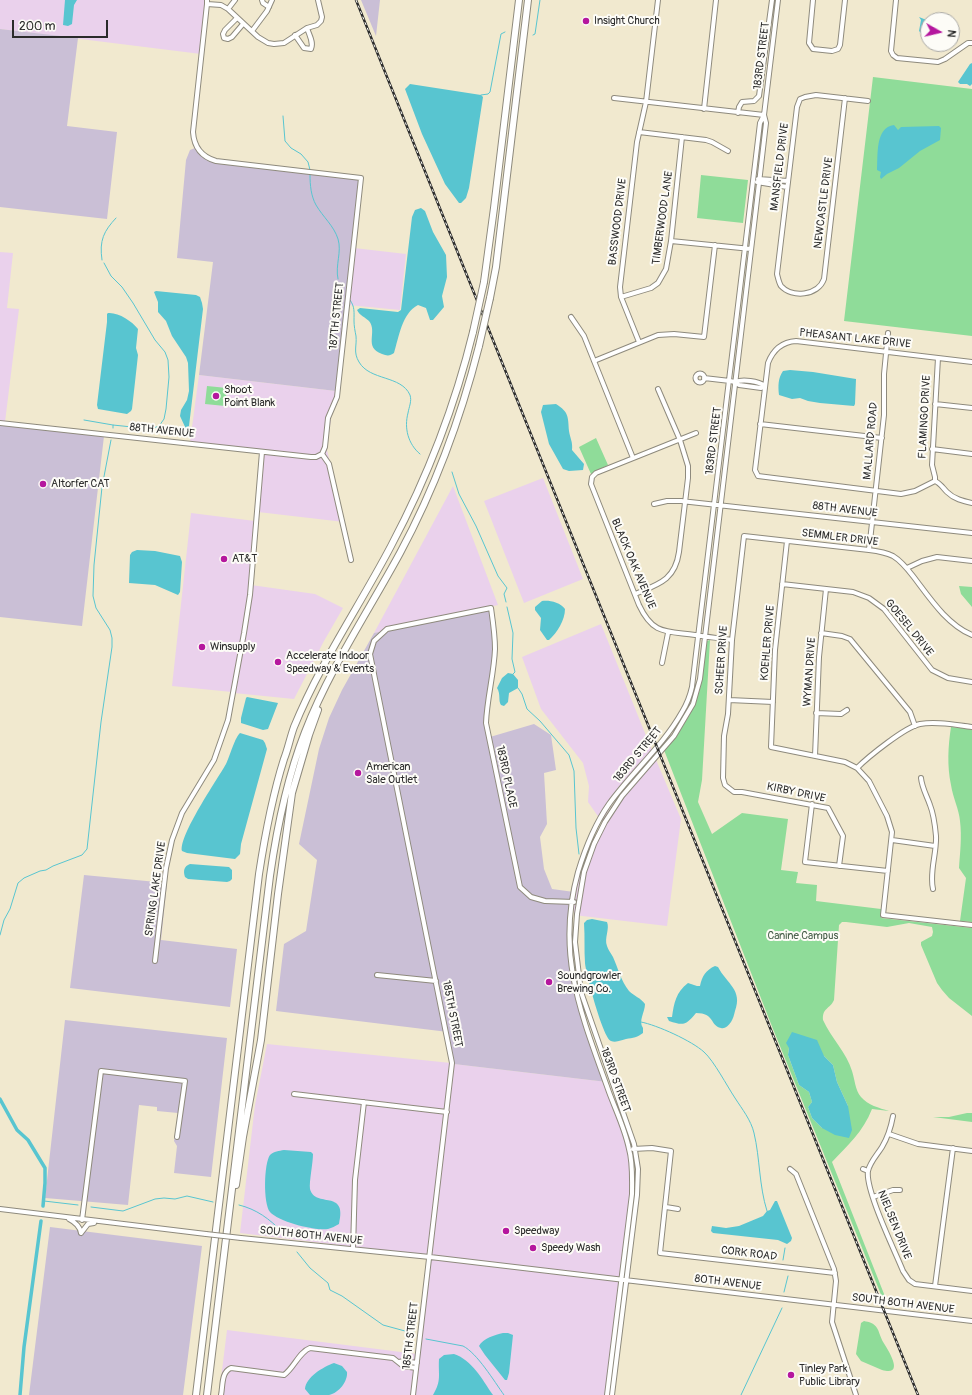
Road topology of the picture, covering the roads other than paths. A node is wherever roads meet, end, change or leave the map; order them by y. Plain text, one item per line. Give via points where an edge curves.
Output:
1 (224, 0) edge
2 (235, 0) edge
3 (262, 0) edge
4 (272, 0) edge
5 (318, 0) edge
6 (519, 0) edge
7 (528, 0) edge
8 (658, 0) edge
9 (716, 0) edge
10 (772, 0) edge
11 (778, 0) edge
12 (813, 0) edge
13 (845, 0) edge
14 (896, 0) edge
15 (207, 2) edge
16 (220, 5) junction
17 (269, 7) junction
18 (228, 9) junction
19 (237, 18) junction
20 (243, 24) junction
21 (307, 28) junction
22 (252, 31) junction
23 (295, 36) junction
24 (972, 43) edge
25 (614, 98) dead end
26 (845, 98) junction
27 (868, 101) dead end
28 (646, 102) junction
29 (704, 108) junction
30 (738, 112) junction
31 (764, 115) junction
32 (639, 132) junction
33 (682, 137) junction
34 (728, 151) dead end
35 (753, 180) junction
36 (759, 181) junction
37 (788, 181) junction
38 (787, 187) junction
39 (671, 241) junction
40 (715, 245) junction
41 (745, 248) junction
42 (751, 249) junction
43 (799, 293) joint
44 (621, 297) junction
45 (571, 317) dead end
46 (888, 333) dead end
47 (639, 342) junction
48 (886, 351) junction
49 (938, 358) junction
50 (594, 361) junction
51 (972, 362) edge
52 (704, 378) dead end
53 (730, 381) junction
54 (735, 382) junction
55 (765, 386) junction
56 (658, 389) dead end
57 (936, 404) junction
58 (972, 408) edge
59 (0, 422) edge
60 (760, 424) junction
61 (696, 433) dead end
62 (882, 438) junction
63 (680, 440) junction
64 (932, 449) junction
65 (262, 452) junction
66 (322, 454) junction
67 (972, 454) edge
68 (633, 458) junction
69 (935, 481) junction
70 (876, 491) junction
71 (685, 501) junction
72 (972, 503) edge
73 (654, 504) dead end
74 (715, 504) junction
75 (721, 505) junction
76 (872, 523) junction
77 (972, 533) edge
78 (744, 536) joint
79 (787, 541) junction
80 (869, 550) junction
81 (351, 560) dead end
82 (972, 560) edge
83 (907, 568) junction
84 (782, 584) junction
85 (826, 589) junction
86 (635, 594) junction
87 (668, 632) junction
88 (821, 633) junction
89 (972, 635) edge
90 (699, 636) junction
91 (705, 637) junction
92 (732, 640) junction
93 (374, 641) joint
94 (662, 663) dead end
95 (330, 676) junction
96 (972, 682) edge
97 (729, 700) junction
98 (773, 702) junction
99 (847, 710) dead end
100 (816, 713) junction
101 (915, 726) junction
102 (972, 727) edge
103 (815, 756) junction
104 (857, 768) junction
105 (921, 778) dead end
106 (725, 785) joint
107 (812, 804) junction
108 (892, 840) junction
109 (935, 846) junction
110 (839, 866) junction
111 (888, 871) junction
112 (933, 889) dead end
113 (572, 902) junction
114 (578, 903) junction
115 (972, 925) edge
116 (155, 961) dead end
117 (377, 975) dead end
118 (436, 981) junction
119 (294, 1094) dead end
120 (364, 1102) junction
121 (447, 1112) junction
122 (893, 1116) dead end
123 (889, 1134) junction
124 (177, 1137) dead end
125 (953, 1148) junction
126 (630, 1149) junction
127 (635, 1149) junction
128 (972, 1151) edge
129 (790, 1169) dead end
130 (862, 1169) dead end
131 (868, 1171) junction
132 (900, 1190) dead end
133 (873, 1198) junction
134 (666, 1207) junction
135 (0, 1209) edge
136 (678, 1209) dead end
137 (65, 1218) junction
138 (228, 1219) junction
139 (82, 1220) junction
140 (101, 1222) junction
141 (353, 1249) junction
142 (430, 1257) junction
143 (835, 1273) junction
144 (621, 1280) junction
145 (626, 1281) junction
146 (935, 1286) junction
147 (972, 1291) edge
148 (833, 1305) junction
149 (972, 1321) edge
150 (416, 1365) junction
151 (196, 1395) edge
152 (208, 1395) edge
153 (221, 1395) edge
154 (413, 1395) edge
155 (607, 1395) edge
156 (612, 1395) edge
157 (856, 1395) edge

1 - 16 street
2 - 18 street
3 - 17 street
4 - 17 street
5 - 21 street via 321,21 318,25
6 - 151 highway, bridge via 484,282 455,398 416,496 391,547 310,691 294,729 266,828
7 - 95 highway, bridge via 496,267 479,346 458,417 426,501 401,552
8 - 28 street, BASSWOOD DRIVE
9 - 29 street
10 - 30 street via 759,96 754,101 742,102
11 - 31 street, 183RD STREET
12 - 13 street via 809,44 813,49 832,51 840,46
14 - 24 street via 891,51 893,56 938,62 965,44
15 - 16 street
15 - 66 street, 187TH STREET via 193,132 199,151 206,158 216,162 361,178 337,397 328,418
16 - 18 street
17 - 22 street
18 - 19 street
19 - 20 street
19 - 20 street via 225,30 224,38 232,37
20 - 22 street
21 - 23 street
21 - 23 street via 312,42 311,49 304,48
22 - 23 street via 268,43 274,44
25 - 28 street
26 - 27 street, MANSFIELD DRIVE
26 - 37 street, MANSFIELD DRIVE via 813,95 800,99 796,111
26 - 43 street, NEWCASTLE DRIVE via 824,279 815,291
28 - 29 street
28 - 32 street, BASSWOOD DRIVE
29 - 30 street
30 - 31 street
31 - 35 street, 183RD STREET via 760,123
31 - 36 street, 183RD STREET via 766,123
32 - 33 street
32 - 44 street, BASSWOOD DRIVE via 620,287
33 - 34 street via 712,142
33 - 39 street, TIMBERWOOD LANE
35 - 36 street
35 - 41 street, 183RD STREET
36 - 37 street
36 - 38 street
36 - 42 street, 183RD STREET
37 - 38 street, MANSFIELD DRIVE
38 - 43 street, MANSFIELD DRIVE via 777,274 785,289
39 - 40 street
39 - 44 street, TIMBERWOOD LANE via 666,269 658,283 651,288
40 - 41 street
40 - 47 street via 704,337 663,334
41 - 42 street
41 - 53 street, 183RD STREET
42 - 54 street, 183RD STREET
44 - 47 street, BASSWOOD DRIVE
45 - 50 street
46 - 48 street, MALLARD ROAD
47 - 50 street
48 - 49 street, PHEASANT LAKE DRIVE
48 - 55 street, PHEASANT LAKE DRIVE via 789,342 776,349 771,357
48 - 62 street, MALLARD ROAD
49 - 51 street, PHEASANT LAKE DRIVE
49 - 57 street, FLAMINGO DRIVE
50 - 68 street
52 - 53 street
53 - 54 street
53 - 74 street, 183RD STREET
54 - 55 street via 760,388
54 - 75 street, 183RD STREET
55 - 60 street, PHEASANT LAKE DRIVE
56 - 63 street
57 - 58 street
57 - 64 street, FLAMINGO DRIVE
59 - 65 street, 88TH AVENUE
60 - 62 street
60 - 70 street, PHEASANT LAKE DRIVE via 755,470 758,476
61 - 63 street
62 - 70 street, MALLARD ROAD
63 - 68 street
63 - 71 street via 688,472
64 - 67 street
64 - 69 street, FLAMINGO DRIVE
65 - 66 street, 88TH AVENUE via 311,457
65 - 116 street, SPRING LAKE DRIVE via 250,594 228,720 214,760 182,813 172,840 166,868
66 - 81 street via 329,464
68 - 86 street, BLACK OAK AVENUE via 596,473 591,482
69 - 70 street via 910,493
69 - 72 street via 960,501
70 - 76 street, MALLARD ROAD
71 - 73 street, 88TH AVENUE via 673,500
71 - 74 street, 88TH AVENUE
71 - 86 street via 678,561 674,569 661,583
74 - 75 street, 88TH AVENUE
74 - 90 street, 183RD STREET
75 - 76 street, 88TH AVENUE
75 - 91 street, 183RD STREET
76 - 77 street, 88TH AVENUE
76 - 80 street, MALLARD ROAD
78 - 79 street, SEMMLER DRIVE
78 - 92 street, SCHEER DRIVE
79 - 80 street, SEMMLER DRIVE
79 - 84 street, KOEHLER DRIVE
80 - 83 street, SEMMLER DRIVE via 893,556
82 - 83 street via 937,557 922,560
83 - 89 street, SEMMLER DRIVE via 949,620
84 - 85 street, GOESEL DRIVE
84 - 98 street, KOEHLER DRIVE
85 - 88 street, WYMAN DRIVE
85 - 96 street, GOESEL DRIVE via 859,594 874,601 884,609 932,670 948,678
86 - 87 street, BLACK OAK AVENUE via 646,619 656,628
87 - 90 street, BLACK OAK AVENUE
87 - 94 street
88 - 100 street, WYMAN DRIVE
88 - 101 street via 850,639 910,712
90 - 91 street, BLACK OAK AVENUE
90 - 113 street, 183RD STREET via 692,687 683,711 667,735 619,791 594,830 583,858
91 - 92 street, BLACK OAK AVENUE
91 - 114 street, 183RD STREET via 699,683 693,704 674,736 622,796 605,822 584,872
92 - 97 street, SCHEER DRIVE
93 - 113 street, 183RD PLACE via 387,629 491,608 495,650 486,723 520,887 531,897 545,901
93 - 118 street, 185TH STREET via 370,654
95 - 138 highway via 292,794 261,1040 236,1188
95 - 138 highway via 304,733 277,831
97 - 98 street
97 - 106 street, SCHEER DRIVE via 724,736
98 - 103 street, KOEHLER DRIVE via 771,748
99 - 100 street via 841,714
100 - 103 street, WYMAN DRIVE
101 - 102 street via 929,723
101 - 104 street via 900,734
103 - 104 street via 842,761
104 - 108 street via 870,781 887,816
105 - 109 street via 933,815
106 - 107 street, KIRBY DRIVE via 734,792
107 - 110 street, KIRBY DRIVE via 828,808 843,836
107 - 110 street via 805,862
108 - 109 street
108 - 111 street
109 - 112 street
110 - 111 street
111 - 115 street via 883,915
113 - 114 street, 183RD PLACE
113 - 126 street, 183RD STREET via 570,951 578,1000
114 - 127 street, 183RD STREET via 575,942 581,992
117 - 118 street
118 - 121 street, 185TH STREET via 452,1063
119 - 120 street
120 - 121 street
120 - 141 street via 355,1180
121 - 142 street, 185TH STREET
122 - 123 street
123 - 125 street via 918,1144
123 - 131 street
124 - 139 street via 185,1081 101,1071
125 - 128 street
125 - 146 street
126 - 127 street
126 - 144 street, 183RD STREET via 632,1194
127 - 134 street via 671,1150
127 - 145 street, 183RD STREET via 638,1169 637,1194
129 - 143 street via 796,1174
130 - 131 street
131 - 133 street, NIELSEN DRIVE
132 - 133 street
133 - 146 street, NIELSEN DRIVE via 904,1275 913,1283
134 - 136 street
134 - 143 street, CORK ROAD via 660,1253
135 - 137 street, SOUTH 80TH AVENUE
137 - 139 street, SOUTH 80TH AVENUE
137 - 140 street via 80,1228 81,1233 88,1224
138 - 152 highway
139 - 140 street, SOUTH 80TH AVENUE
140 - 141 street, SOUTH 80TH AVENUE, bridge
141 - 142 street, SOUTH 80TH AVENUE
142 - 144 street, SOUTH 80TH AVENUE
142 - 150 street, 185TH STREET
143 - 148 street
144 - 145 street, 80TH AVENUE
144 - 155 street, 183RD STREET
145 - 148 street, 80TH AVENUE
145 - 156 street, 183RD STREET
146 - 147 street, NIELSEN DRIVE
148 - 149 street, SOUTH 80TH AVENUE
148 - 157 street via 832,1322
150 - 153 street via 399,1362 393,1358 310,1348 305,1350 290,1371 284,1375 228,1369 224,1374
150 - 154 street, 185TH STREET

